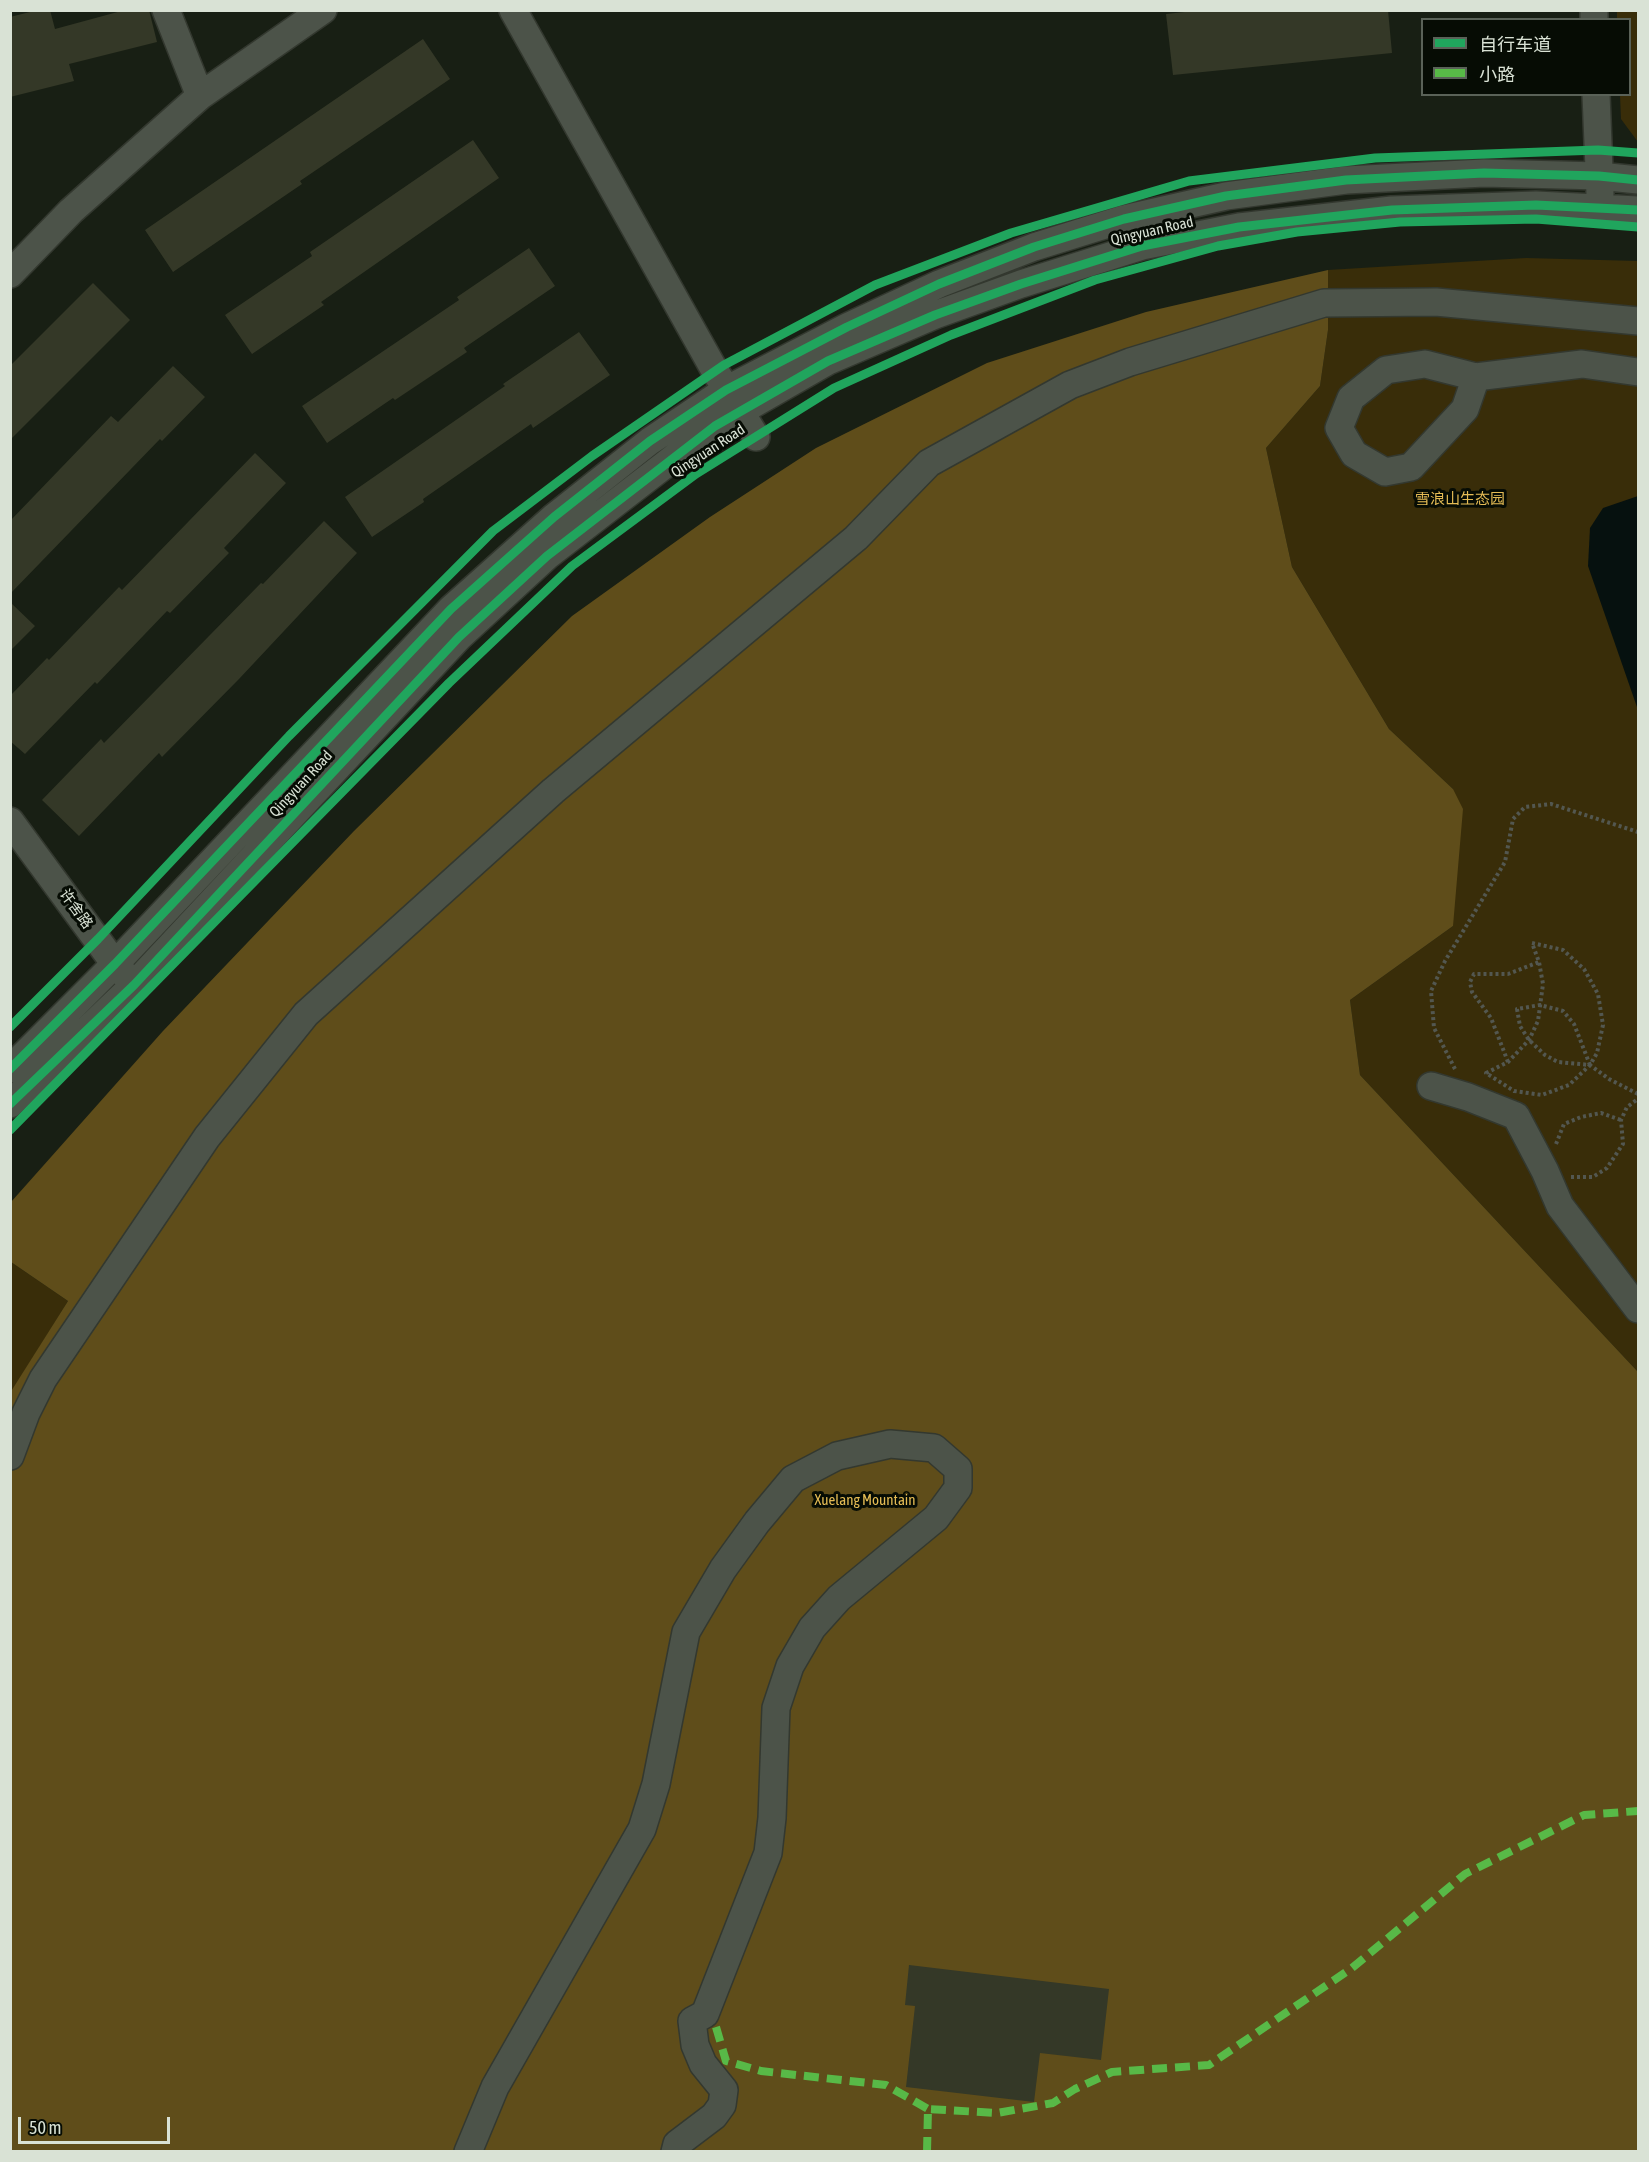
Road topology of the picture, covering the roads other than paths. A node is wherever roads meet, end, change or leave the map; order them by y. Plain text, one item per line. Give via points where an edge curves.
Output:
1 (166, 10) edge
2 (323, 10) edge
3 (513, 10) edge
4 (200, 96) junction
5 (1596, 96) edge
6 (1599, 176) junction
7 (1638, 180) edge
8 (1600, 207) junction
9 (1638, 210) edge
10 (10, 274) edge
11 (1638, 321) edge
12 (1638, 372) edge
13 (1476, 377) junction
14 (733, 401) junction
15 (756, 437) dead end
16 (10, 821) edge
17 (115, 964) junction
18 (139, 989) junction
19 (10, 1069) edge
20 (1431, 1086) dead end
21 (10, 1104) edge
22 (1638, 1309) edge
23 (10, 1456) edge
24 (468, 2151) edge
25 (675, 2151) edge

1 - 4 street
2 - 4 street
3 - 14 street
4 - 10 street via 71,211
5 - 6 street
6 - 7 street, Qingyuan Road
6 - 8 street
6 - 14 street, Qingyuan Road via 1484,173 1346,180 1226,196 1124,219 1034,247 939,284 847,327
8 - 9 street, Qingyuan Road
8 - 14 street, Qingyuan Road via 1392,210 1239,227 1142,246 935,315
11 - 23 street via 1436,302 1324,303 1130,362 1070,385 929,463 856,538 553,791 306,1014 207,1137 43,1378
12 - 13 street via 1582,364
13 - 13 street via 1425,364 1386,370 1351,398 1340,428 1354,454 1385,472 1411,467 1465,410
14 - 15 street
14 - 17 street, Qingyuan Road via 650,441 554,517 452,609
14 - 18 street, Qingyuan Road via 715,426 547,556 459,637
16 - 17 street, 许舍路
17 - 18 street, 许舍路
17 - 19 street, Qingyuan Road
18 - 21 street, Qingyuan Road
20 - 22 street via 1516,1116 1560,1206
24 - 25 street via 495,2087 642,1829 656,1784 686,1632 723,1569 793,1479 847,1453 890,1444 934,1448 958,1469 958,1488 936,1518 839,1598 812,1628 790,1666 776,1708 768,1853 705,2014 692,2021 695,2045 703,2064 724,2090 722,2105 714,2116 677,2144

